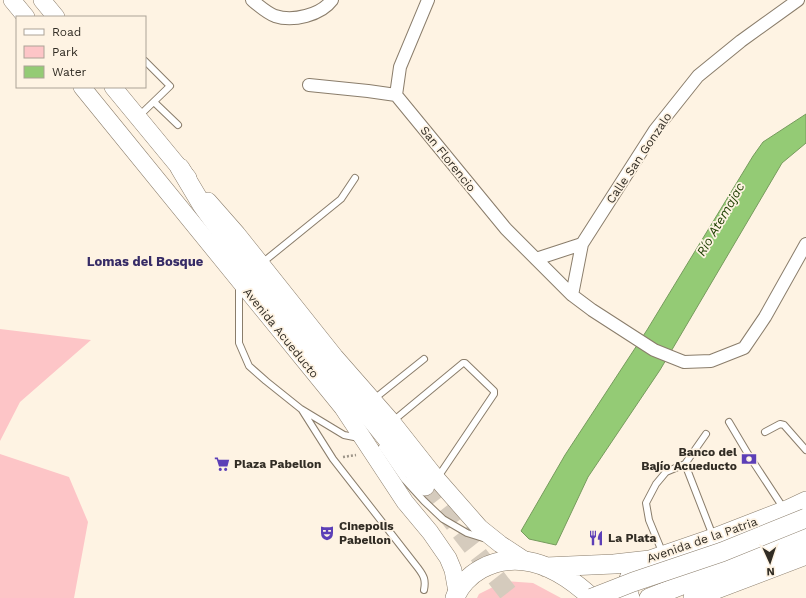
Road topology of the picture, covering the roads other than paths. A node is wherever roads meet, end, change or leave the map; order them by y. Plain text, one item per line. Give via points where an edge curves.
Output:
1 (12, 0) edge
2 (42, 0) edge
3 (252, 0) edge
4 (332, 0) edge
5 (428, 0) edge
6 (798, 0) edge
7 (25, 16) edge
8 (55, 16) edge
9 (146, 62) edge
10 (309, 85) dead end
11 (83, 88) edge
12 (114, 88) edge
13 (396, 95) junction
14 (154, 102) junction
15 (138, 118) junction
16 (178, 125) dead end
17 (180, 168) junction
18 (355, 178) dead end
19 (582, 244) junction
20 (806, 244) edge
21 (536, 259) junction
22 (260, 264) junction
23 (239, 280) junction
24 (572, 295) junction
25 (424, 359) dead end
26 (372, 400) junction
27 (301, 409) junction
28 (392, 422) junction
29 (729, 422) dead end
30 (765, 432) dead end
31 (706, 434) dead end
32 (363, 438) junction
33 (377, 450) junction
34 (806, 450) edge
35 (685, 464) junction
36 (431, 482) junction
37 (806, 501) edge
38 (784, 511) junction
39 (806, 518) edge
40 (806, 536) edge
41 (714, 538) junction
42 (500, 544) junction
43 (806, 555) edge
44 (526, 561) junction
45 (656, 563) junction
46 (546, 566) junction
47 (424, 590) dead end
48 (456, 595) edge
49 (592, 598) edge
50 (629, 598) edge
51 (650, 598) edge
52 (693, 598) edge

1 - 7 main road
2 - 8 main road
3 - 4 street via 275,16 285,18 303,17 318,12
5 - 13 street via 400,67
6 - 19 street, Calle San Gonzalo via 698,76 655,130
9 - 14 lane via 170,86
10 - 13 street
11 - 23 main road, Avenida Acueducto
12 - 15 main road
13 - 21 street, San Florencio via 506,229
14 - 15 lane
14 - 16 lane
15 - 17 main road
17 - 22 main road
17 - 36 main road via 226,238
18 - 22 lane via 341,199
19 - 21 street
19 - 24 street, Calle San Gonzalo
20 - 24 street, San Florencio via 744,348 711,361 684,362 654,350
21 - 24 street, San Florencio
22 - 26 main road
23 - 27 lane via 239,343 249,366
23 - 32 main road, Avenida Acueducto via 343,408
25 - 26 lane
26 - 28 main road
27 - 32 lane via 344,435
27 - 47 lane via 332,459 425,578
28 - 36 main road
28 - 36 lane via 463,363 494,391
29 - 38 lane
30 - 34 lane via 780,424 784,425
31 - 35 lane
32 - 33 main road, Avenida Acueducto
33 - 42 lane via 443,519 467,533
33 - 48 main road, Avenida Acueducto via 405,502 448,558 453,570
35 - 41 lane
35 - 45 lane via 666,472 646,503
36 - 42 main road
37 - 38 main road, Avenida de la Patria
38 - 41 main road, Avenida de la Patria
39 - 45 main road, Avenida de la Patria, bridge via 722,552
40 - 51 main road
41 - 45 main road, Avenida de la Patria
42 - 44 main road
43 - 52 main road
44 - 46 main road
44 - 48 main road via 507,560 490,564 475,572
45 - 46 main road, Avenida de la Patria
45 - 49 main road, Avenida de la Patria, bridge
45 - 50 main road, bridge
46 - 49 main road via 580,586

